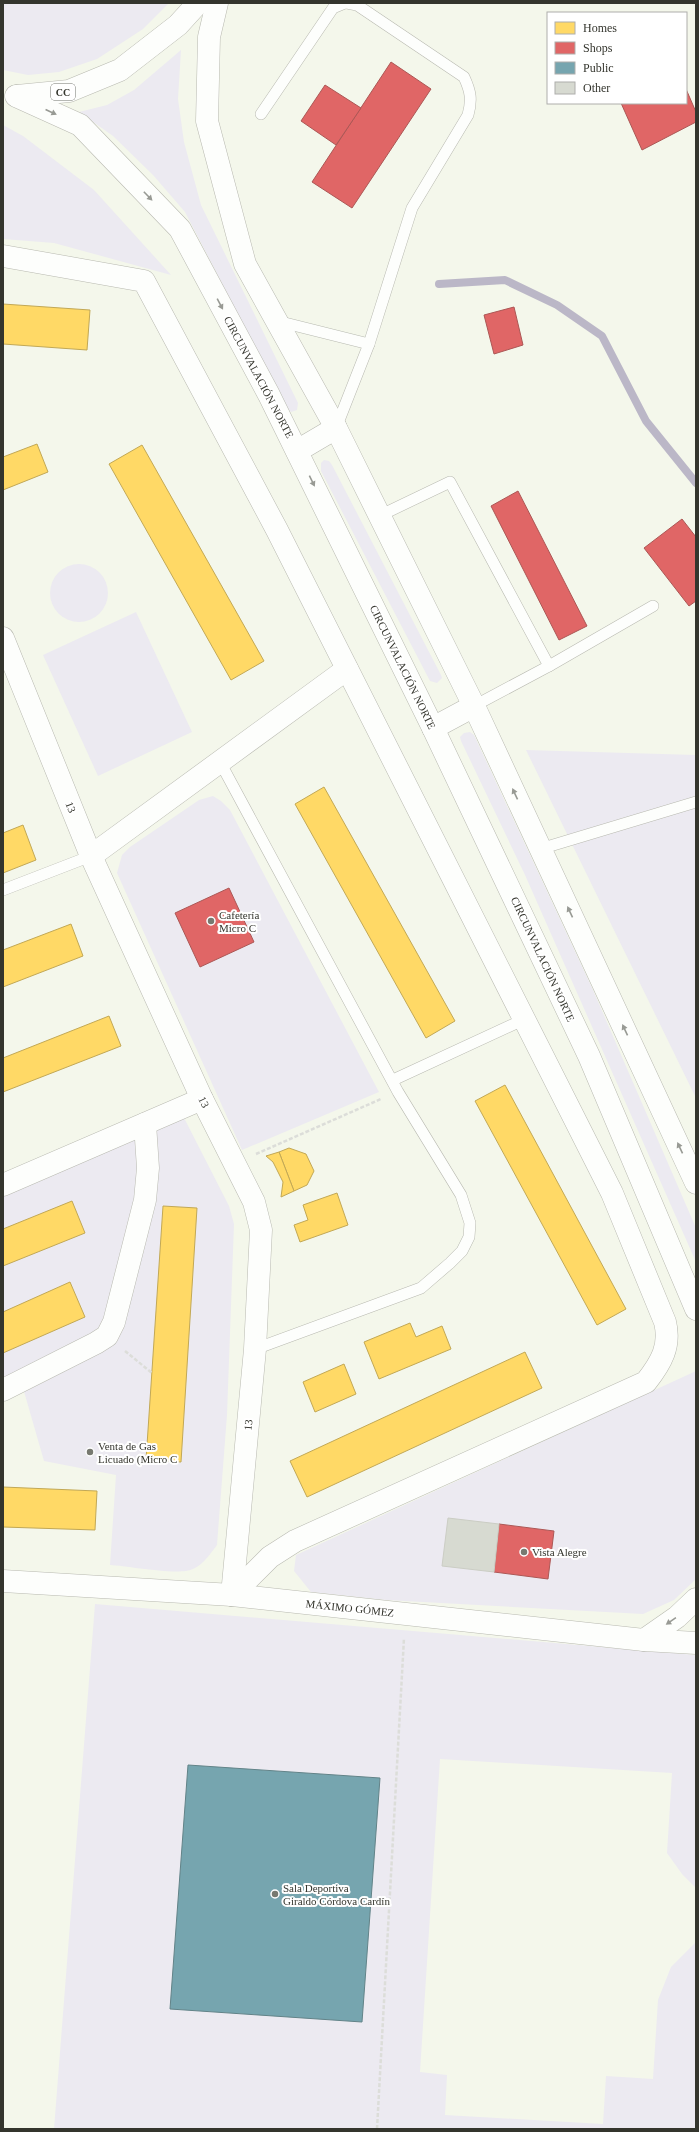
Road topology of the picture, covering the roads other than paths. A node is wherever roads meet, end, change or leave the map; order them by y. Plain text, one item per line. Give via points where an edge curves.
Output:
1 (198, 3) edge
2 (217, 3) edge
3 (346, 3) edge
4 (9, 93) edge
5 (261, 114) dead end
6 (3, 256) edge
7 (277, 321) junction
8 (369, 344) junction
9 (336, 428) junction
10 (297, 451) junction
11 (379, 516) junction
12 (653, 606) dead end
13 (3, 638) edge
14 (549, 666) junction
15 (347, 669) junction
16 (474, 706) junction
17 (433, 728) junction
18 (220, 762) junction
19 (696, 802) edge
20 (540, 849) junction
21 (91, 856) junction
22 (3, 890) edge
23 (525, 1019) junction
24 (393, 1080) junction
25 (202, 1099) junction
26 (145, 1124) junction
27 (696, 1183) edge
28 (3, 1185) edge
29 (696, 1309) edge
30 (255, 1349) junction
31 (3, 1390) edge
32 (3, 1581) edge
33 (232, 1595) junction
34 (696, 1600) edge
35 (644, 1640) junction
36 (696, 1643) edge

1 - 4 main road, CC via 178,25 120,70 69,91
2 - 7 main road via 209,37 207,120 246,264
3 - 5 lane via 333,8
3 - 8 lane via 356,5 464,77 471,91 468,115 412,208
4 -> 10 main road, CIRCUNVALACIÓN NORTE via 80,125 180,229
6 - 15 main road via 144,281 277,530
7 - 8 lane
7 - 9 main road
8 - 9 lane
9 - 10 main road
9 - 11 main road
10 -> 17 main road, CIRCUNVALACIÓN NORTE
11 - 14 lane via 450,482
11 - 16 main road
12 - 14 lane
13 - 21 main road, 13
14 - 16 lane
15 - 18 main road
15 - 23 main road
16 - 17 main road
20 -> 16 main road
17 - 29 main road, CIRCUNVALACIÓN NORTE via 589,1056
18 - 21 main road
18 - 24 lane
19 - 20 lane
27 -> 20 main road
21 - 22 lane
21 - 25 main road, 13
23 - 24 lane
23 - 33 main road via 612,1192 665,1322 668,1333 665,1351 658,1367 646,1382 295,1541 270,1558
24 - 30 lane via 461,1195 470,1223 469,1237 462,1251 421,1288
25 - 26 main road
25 - 30 main road, 13 via 254,1202 261,1230
26 - 28 main road
26 - 31 main road via 148,1168 145,1200 114,1322 107,1336
30 - 33 main road, 13
32 - 33 main road, MÁXIMO GÓMEZ
33 - 35 main road, MÁXIMO GÓMEZ
34 -> 35 main road
35 - 36 main road, MÁXIMO GÓMEZ

